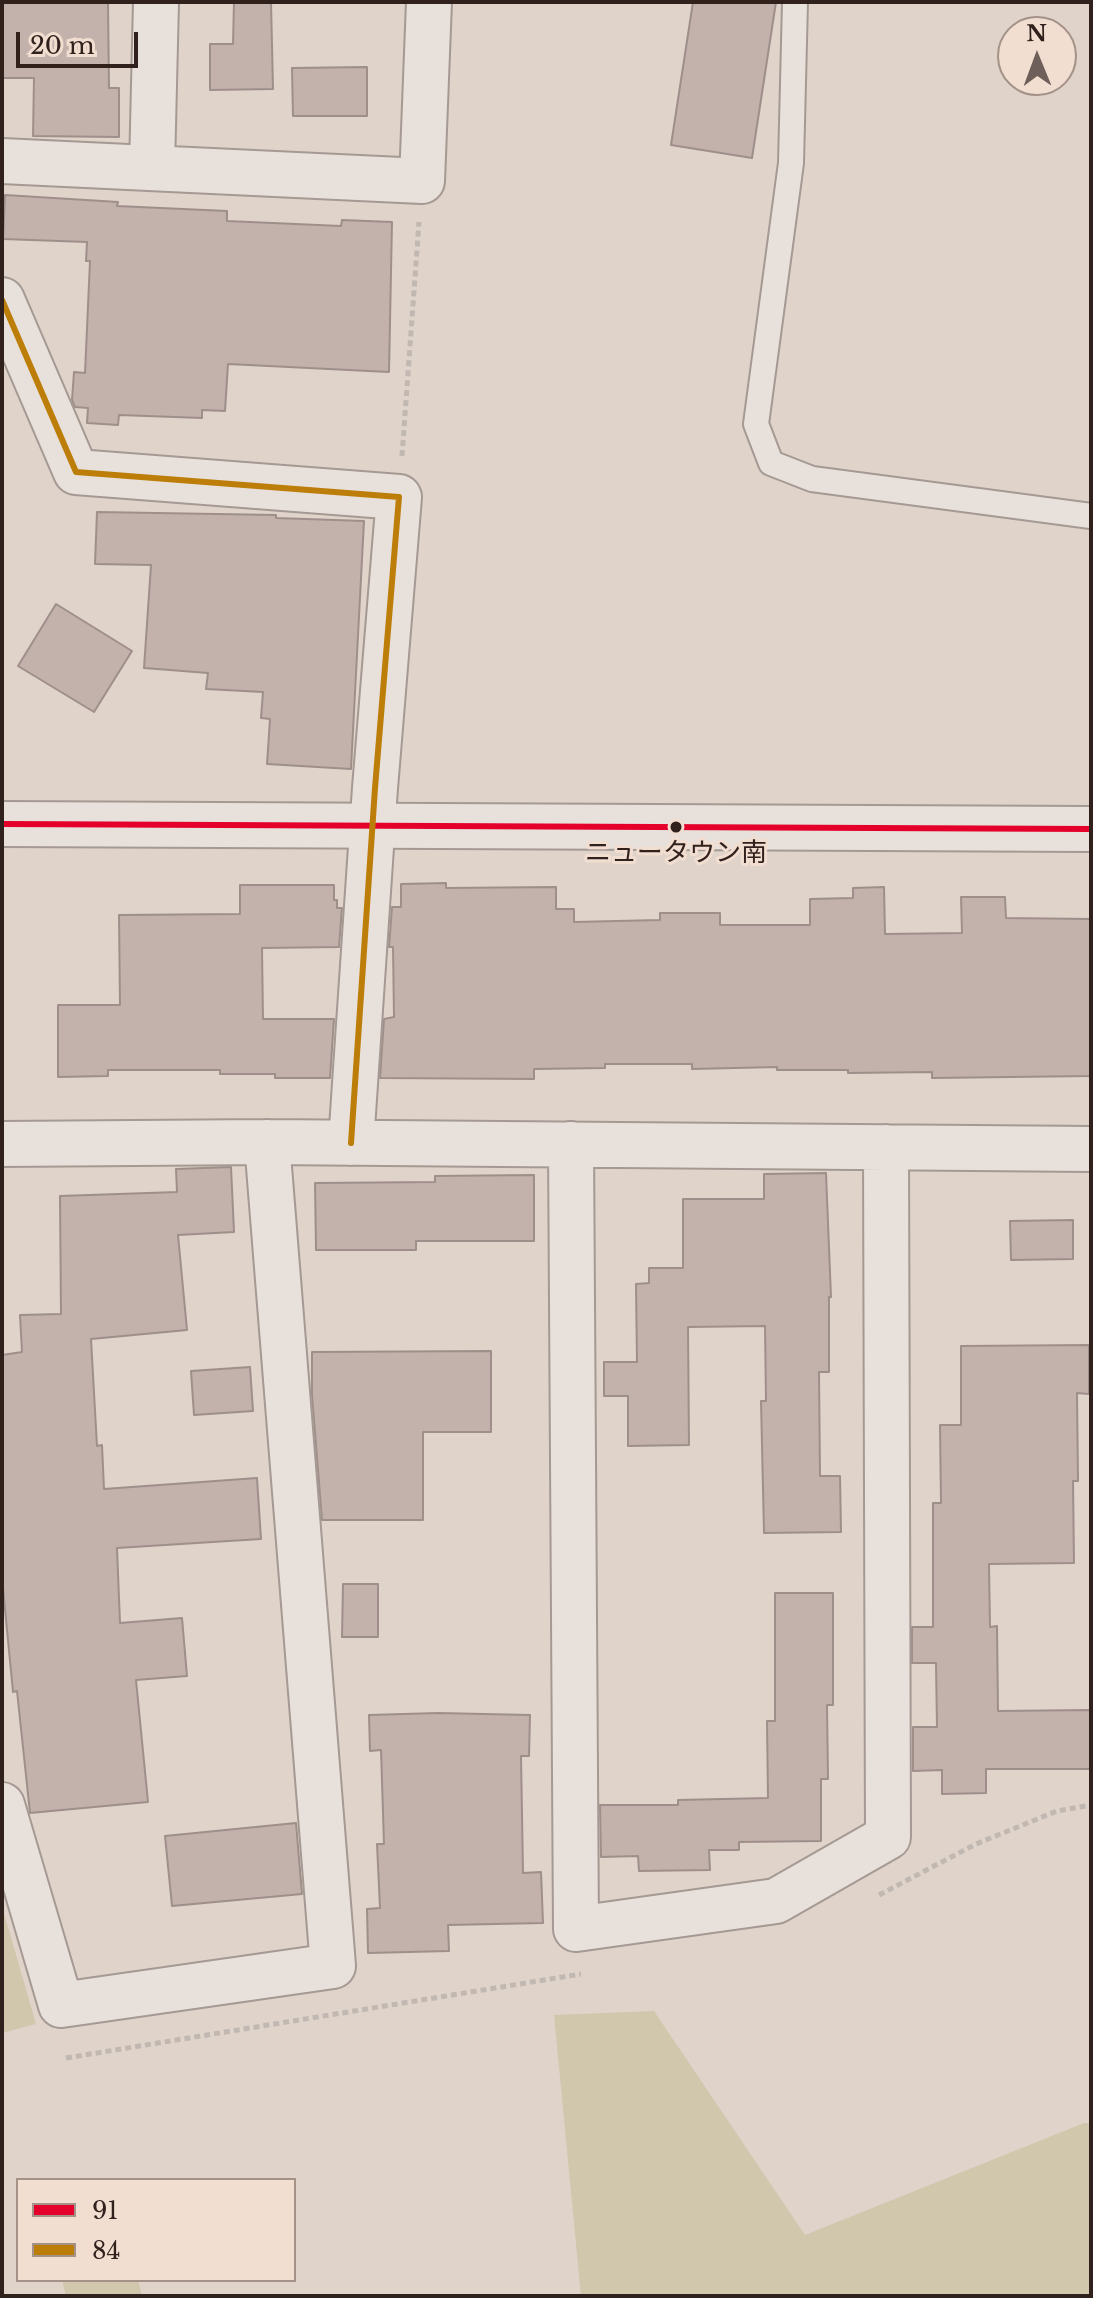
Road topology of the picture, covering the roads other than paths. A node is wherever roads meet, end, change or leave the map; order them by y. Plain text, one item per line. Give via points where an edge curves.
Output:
1 (156, 2) edge
2 (429, 2) edge
3 (795, 2) edge
4 (2, 161) edge
5 (152, 168) junction
6 (2, 300) edge
7 (1091, 516) edge
8 (2, 824) edge
9 (372, 828) junction
10 (1091, 829) edge
11 (267, 1142) junction
12 (351, 1143) junction
13 (2, 1144) edge
14 (571, 1144) junction
15 (886, 1147) junction
16 (1091, 1149) edge
17 (2, 1805) edge

1 - 5 street
2 - 5 street via 422,181
3 - 7 lane via 791,163 756,424 771,463 812,479
4 - 5 street
6 - 9 street via 76,472 399,497
8 - 9 street
9 - 10 street
9 - 12 street
11 - 12 street
11 - 13 street
11 - 17 street via 333,1966 61,2005
12 - 14 street
14 - 15 street
14 - 15 street via 576,1929 776,1901 888,1837
15 - 16 street

